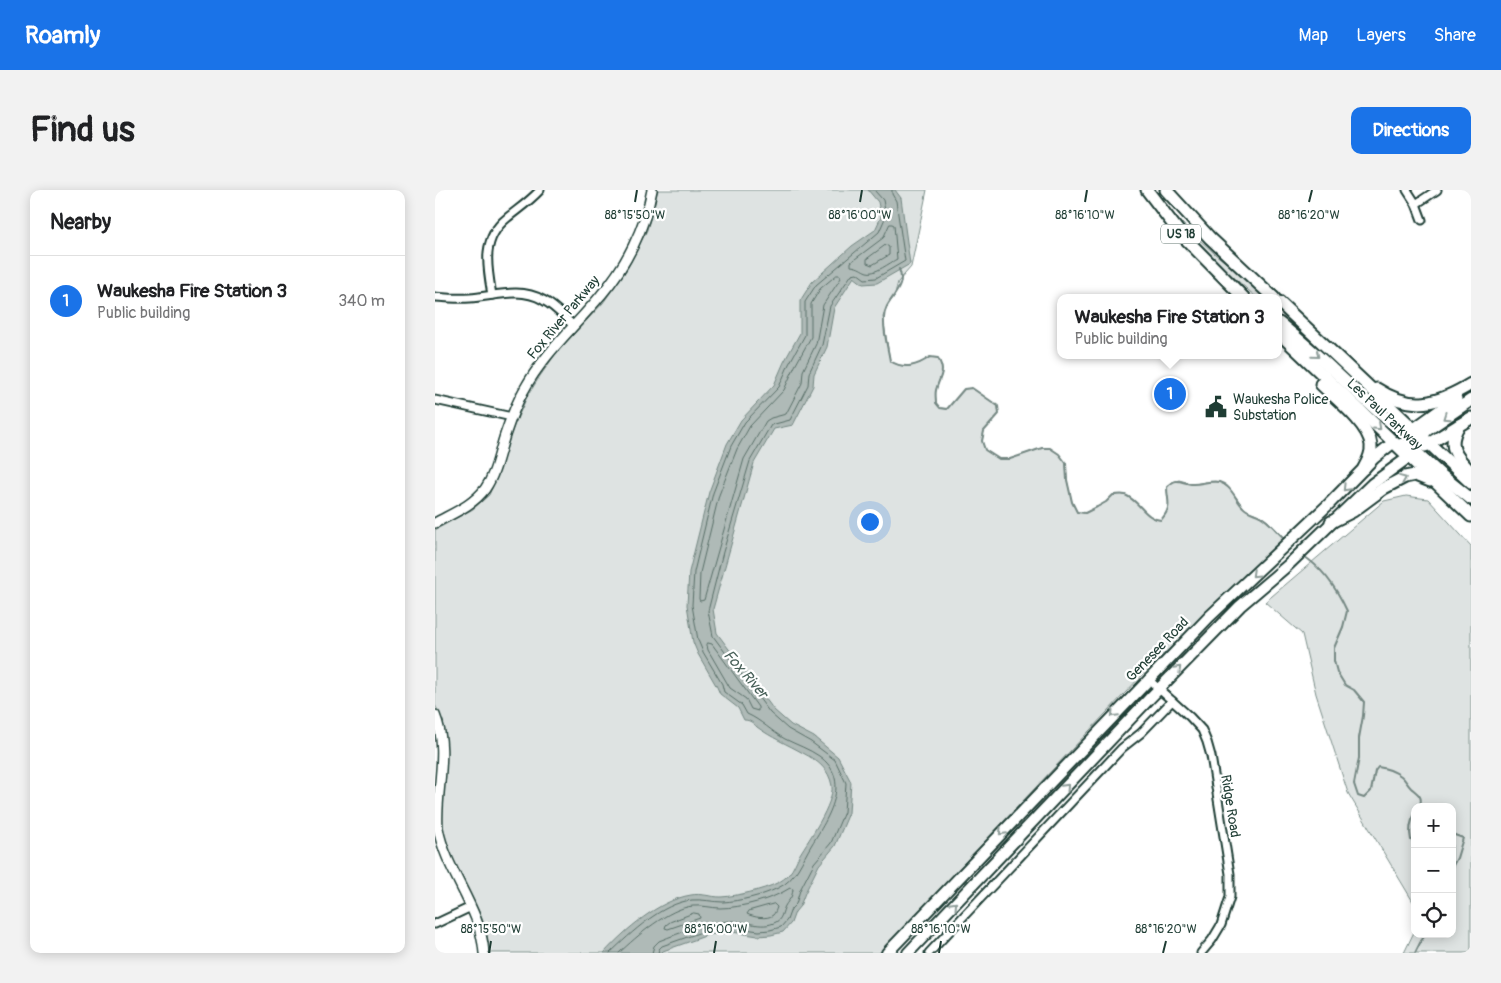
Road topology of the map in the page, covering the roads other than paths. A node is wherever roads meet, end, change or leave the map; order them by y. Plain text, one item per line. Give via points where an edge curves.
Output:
1 (540, 190) edge
2 (653, 190) edge
3 (1147, 190) edge
4 (1166, 190) edge
5 (1407, 190) edge
6 (1437, 190) edge
7 (1416, 204) junction
8 (1422, 220) dead end
9 (1220, 274) junction
10 (1240, 294) edge
11 (1244, 294) edge
12 (1270, 294) edge
13 (492, 295) junction
14 (435, 297) edge
15 (1282, 305) edge
16 (573, 325) junction
17 (1282, 325) edge
18 (1282, 336) edge
19 (1292, 347) junction
20 (1349, 369) junction
21 (1471, 384) edge
22 (1471, 391) edge
23 (435, 400) edge
24 (1471, 400) edge
25 (511, 417) junction
26 (1471, 418) edge
27 (1459, 426) junction
28 (1394, 442) junction
29 (1416, 442) junction
30 (1364, 468) junction
31 (1471, 472) edge
32 (1471, 483) edge
33 (1441, 487) junction
34 (1471, 499) edge
35 (1471, 516) edge
36 (1331, 522) junction
37 (435, 523) edge
38 (1148, 679) junction
39 (1159, 689) junction
40 (1172, 701) junction
41 (435, 715) edge
42 (437, 768) edge
43 (471, 907) junction
44 (435, 924) edge
45 (484, 953) edge
46 (887, 953) edge
47 (908, 953) edge
48 (929, 953) edge
49 (1201, 953) edge

1 - 13 street via 504,220 491,238 487,257
2 - 16 street, Fox River Parkway via 643,222 624,261 601,295
3 - 9 main road, US 18 via 1179,232
4 - 12 main road, US 18 via 1210,238
5 - 7 street
6 - 7 street
7 - 8 street
9 - 10 main road, US 18
9 - 11 main road
13 - 14 street via 456,299
13 - 16 street via 510,292 535,296
15 - 20 main road, Les Paul Parkway
16 - 25 street, Fox River Parkway via 535,371
17 -> 29 main road
18 - 19 main road, Les Paul Parkway
19 -> 28 main road, Les Paul Parkway
19 - 30 main road via 1315,378 1367,433 1371,450
20 - 21 main road via 1383,393 1413,402 1438,401
20 - 29 main road, Les Paul Parkway
22 - 29 main road, Genesee Road via 1445,406
23 - 25 street
24 -> 29 main road
25 - 37 street, Fox River Parkway via 493,473 484,490 466,507
26 - 27 main road, Genesee Road
27 - 29 main road, Genesee Road
27 - 31 main road via 1452,447
28 - 29 main road, Les Paul Parkway
28 - 29 main road, Genesee Road
28 - 30 main road, Genesee Road
29 - 32 main road, Les Paul Parkway
29 - 33 main road, Les Paul Parkway
29 - 34 main road via 1441,475
29 - 36 main road, Genesee Road
30 -> 38 main road, Genesee Road
33 - 35 main road, Les Paul Parkway
36 -> 33 main road via 1405,477 1420,476
39 -> 36 main road, Genesee Road via 1240,606
38 - 39 street, Ridge Road
38 -> 46 main road, Genesee Road
39 - 40 street, Ridge Road
47 -> 39 main road, Genesee Road
40 - 48 street via 1115,755
40 - 49 street, Ridge Road via 1202,730 1207,742 1230,874 1230,897 1225,917
41 - 42 street via 441,736
42 - 43 street via 438,829
43 - 44 street
43 - 45 street via 483,940

